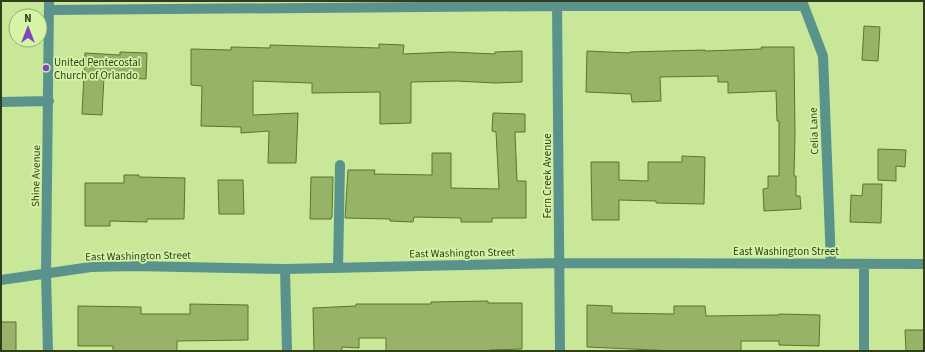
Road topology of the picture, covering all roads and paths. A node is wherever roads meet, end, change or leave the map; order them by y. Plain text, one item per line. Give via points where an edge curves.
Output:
1 (557, 3) edge
2 (803, 3) edge
3 (49, 6) edge
4 (49, 101) junction
5 (1, 102) edge
6 (340, 164) dead end
7 (560, 263) junction
8 (831, 263) junction
9 (864, 264) junction
10 (924, 264) edge
11 (338, 268) junction
12 (286, 269) junction
13 (46, 274) junction
14 (1, 280) edge
15 (48, 351) edge
16 (287, 351) edge
17 (560, 351) edge
18 (864, 351) edge

1 - 2 street
1 - 3 street
1 - 7 street, Fern Creek Avenue
2 - 8 street, Celia Lane via 822,56
3 - 4 street, Shine Avenue
4 - 5 street
4 - 13 street, Shine Avenue
6 - 11 street
7 - 8 street, East Washington Street
7 - 11 street, East Washington Street
7 - 17 street, Fern Creek Avenue
8 - 9 street, East Washington Street
9 - 10 street, East Washington Street
9 - 18 street
11 - 12 street, East Washington Street
12 - 13 street, East Washington Street via 134,266 91,267
12 - 16 street
13 - 14 street, East Washington Street
13 - 15 street, Shine Avenue

